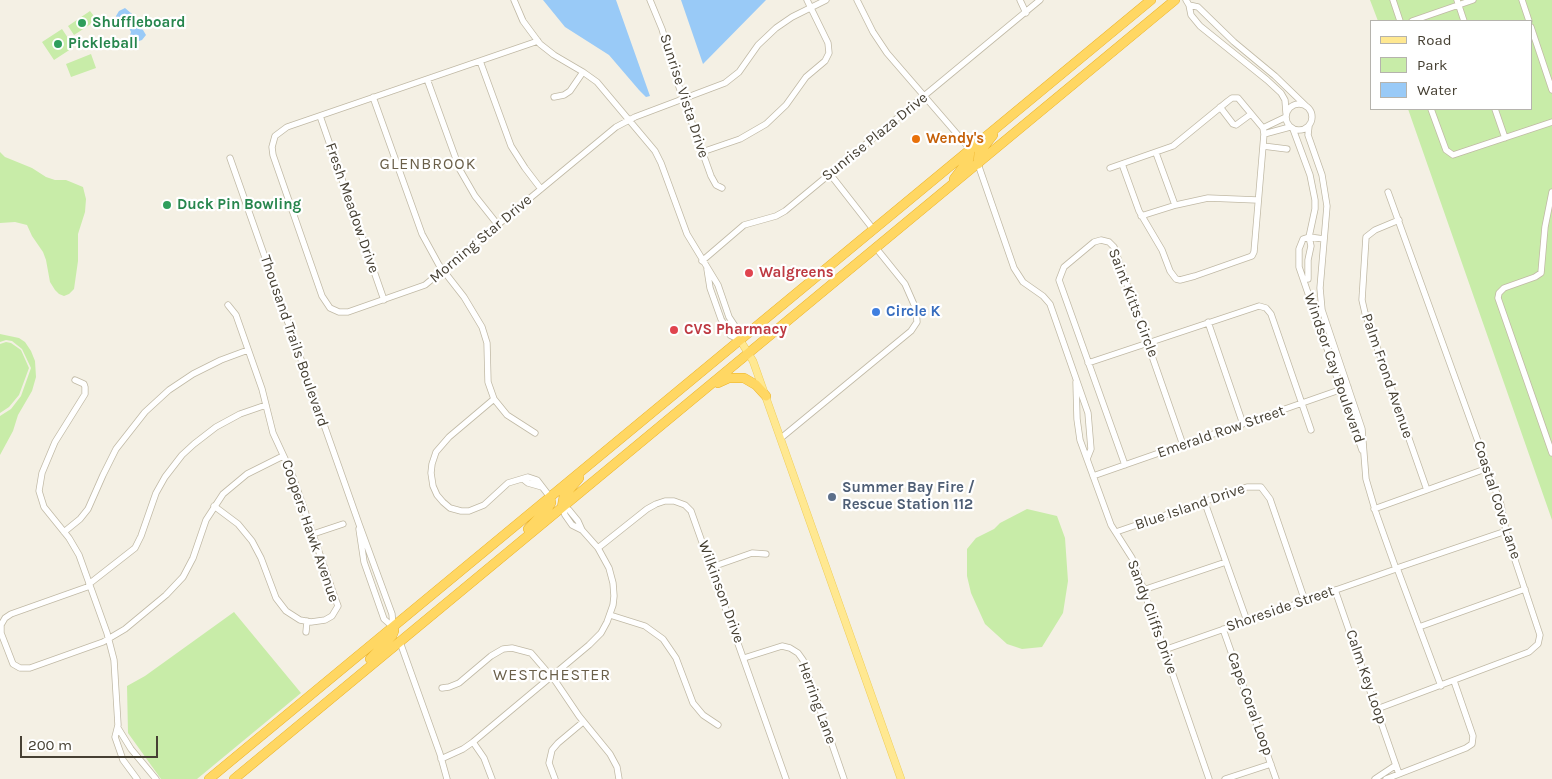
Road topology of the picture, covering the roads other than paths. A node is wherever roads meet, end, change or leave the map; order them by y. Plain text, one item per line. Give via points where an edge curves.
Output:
1 (514, 0) edge
2 (650, 0) edge
3 (808, 0) edge
4 (826, 0) edge
5 (857, 0) edge
6 (1020, 0) edge
7 (1040, 0) edge
8 (1151, 0) edge
9 (1175, 0) edge
10 (1393, 0) edge
11 (1473, 0) edge
12 (1522, 0) edge
13 (1458, 2) edge
14 (1187, 3) edge
15 (811, 8) junction
16 (1026, 13) junction
17 (1400, 20) edge
18 (1414, 20) edge
19 (1464, 20) edge
20 (1529, 20) edge
21 (1532, 30) edge
22 (538, 41) junction
23 (1250, 54) junction
24 (480, 61) junction
25 (1244, 61) junction
26 (583, 72) junction
27 (427, 79) junction
28 (1552, 90) edge
29 (925, 97) junction
30 (373, 98) junction
31 (554, 98) dead end
32 (683, 99) junction
33 (1306, 106) junction
34 (1220, 107) junction
35 (1431, 110) edge
36 (1495, 110) edge
37 (1251, 114) junction
38 (1286, 115) junction
39 (320, 116) junction
40 (629, 119) junction
41 (1006, 120) junction
42 (1552, 122) edge
43 (1309, 126) junction
44 (1291, 128) junction
45 (1263, 131) junction
46 (1505, 138) junction
47 (1263, 146) junction
48 (970, 149) junction
49 (1287, 149) dead end
50 (702, 152) junction
51 (1156, 153) junction
52 (230, 158) dead end
53 (978, 164) junction
54 (1122, 164) junction
55 (1110, 168) dead end
56 (830, 174) junction
57 (722, 188) dead end
58 (541, 189) junction
59 (1388, 192) dead end
60 (1552, 192) edge
61 (942, 193) junction
62 (1257, 200) junction
63 (1175, 206) junction
64 (1141, 216) junction
65 (1399, 220) junction
66 (498, 225) junction
67 (873, 229) junction
68 (1309, 237) junction
69 (1324, 239) junction
70 (876, 248) junction
71 (702, 260) junction
72 (443, 270) junction
73 (1321, 278) junction
74 (1306, 279) junction
75 (384, 300) junction
76 (228, 305) dead end
77 (1208, 322) junction
78 (740, 340) junction
79 (1148, 342) junction
80 (248, 350) junction
81 (749, 353) junction
82 (1088, 363) junction
83 (75, 380) dead end
84 (1076, 382) junction
85 (710, 385) junction
86 (1348, 387) junction
87 (1340, 390) junction
88 (766, 396) junction
89 (494, 399) junction
90 (1302, 404) junction
91 (266, 405) junction
92 (1078, 424) junction
93 (1090, 424) junction
94 (1243, 424) junction
95 (1311, 430) dead end
96 (535, 432) dead end
97 (781, 438) junction
98 (1184, 445) junction
99 (1552, 453) edge
100 (283, 456) junction
101 (1364, 457) junction
102 (1087, 459) junction
103 (590, 464) junction
104 (1125, 465) junction
105 (1488, 468) junction
106 (1093, 476) junction
107 (1427, 490) junction
108 (550, 497) junction
109 (1205, 503) junction
110 (214, 506) junction
111 (562, 507) junction
112 (1374, 509) junction
113 (343, 524) dead end
114 (359, 524) junction
115 (64, 532) junction
116 (1116, 532) junction
117 (1506, 532) junction
118 (313, 534) junction
119 (598, 548) junction
120 (766, 554) dead end
121 (1226, 562) junction
122 (712, 568) junction
123 (1396, 569) junction
124 (89, 585) junction
125 (383, 587) junction
126 (464, 588) junction
127 (1525, 589) junction
128 (374, 590) junction
129 (1144, 590) junction
130 (1335, 590) junction
131 (1305, 601) junction
132 (610, 615) junction
133 (307, 621) junction
134 (1246, 621) junction
135 (393, 627) junction
136 (1419, 627) junction
137 (1223, 629) junction
138 (306, 632) dead end
139 (109, 639) junction
140 (400, 642) junction
141 (1164, 650) junction
142 (744, 658) junction
143 (551, 677) junction
144 (1454, 681) junction
145 (1442, 686) junction
146 (442, 688) dead end
147 (1377, 709) junction
148 (309, 717) junction
149 (583, 722) junction
150 (718, 725) dead end
151 (118, 728) junction
152 (472, 742) junction
153 (441, 758) junction
154 (1271, 764) junction
155 (1396, 765) junction
156 (1399, 774) junction
157 (137, 779) edge
158 (156, 779) edge
159 (209, 779) edge
160 (234, 779) edge
161 (446, 779) edge
162 (492, 779) edge
163 (554, 779) edge
164 (619, 779) edge
165 (786, 779) edge
166 (844, 779) edge
167 (901, 779) edge
168 (1209, 779) edge
169 (1225, 779) edge
170 (1276, 779) edge
171 (1375, 779) edge
172 (1386, 779) edge

1 - 22 street via 523,21
2 - 32 street, Sunrise Vista Drive
3 - 15 street
4 - 15 street, Morning Star Drive
5 - 29 street via 880,43
6 - 16 street
7 - 16 street, Sunrise Plaza Drive
8 - 41 highway
9 - 53 highway
10 - 17 street
11 - 13 street
12 - 20 street
13 - 18 street
13 - 19 street
14 - 23 street, Windsor Cay Boulevard via 1198,7
14 - 25 street, Windsor Cay Boulevard via 1200,26
15 - 32 street, Morning Star Drive via 786,20 771,32 730,80
15 - 50 street via 828,43 829,53 825,62 806,77 786,105 766,124 740,139
16 - 29 street, Sunrise Plaza Drive
21 - 28 street
22 - 24 street, Morning Star Drive
22 - 26 street via 557,58
23 - 25 street
23 - 33 street, Windsor Cay Boulevard
24 - 27 street, Morning Star Drive
24 - 58 street via 511,146
25 - 38 street, Windsor Cay Boulevard via 1280,93
26 - 31 street via 570,91
26 - 40 street via 601,86
27 - 30 street, Morning Star Drive
27 - 66 street via 460,170
29 - 48 street
29 - 56 street, Sunrise Plaza Drive
30 - 39 street, Morning Star Drive
30 - 72 street via 419,227
32 - 40 street, Morning Star Drive
32 - 50 street, Sunrise Vista Drive
33 - 38 street via 1294,105
33 - 43 street, Windsor Cay Boulevard via 1312,118
34 - 37 street via 1232,98 1238,98
34 - 37 street via 1236,126
34 - 51 street via 1173,146
35 - 46 street via 1446,150 1452,155
36 - 46 street
37 - 45 street
38 - 44 street, Windsor Cay Boulevard
38 - 45 street
39 - 75 street, Fresh Meadow Drive
39 - 75 street, Morning Star Drive via 284,128 271,138 273,156 328,306 335,314
40 - 58 street, Morning Star Drive
40 - 71 street via 659,158 687,234
41 - 48 highway
41 - 53 highway via 979,152
42 - 46 street
43 - 44 street via 1302,130
43 - 69 street, Windsor Cay Boulevard via 1308,135 1325,188
44 - 45 street
44 - 68 street, Windsor Cay Boulevard via 1314,191 1315,209
45 - 47 street
47 - 49 street
47 - 62 street
48 - 61 highway via 969,159
48 - 67 highway
50 - 57 street, Sunrise Vista Drive via 712,180
51 - 54 street
51 - 63 street
52 - 114 street, Thousand Trails Boulevard
53 - 61 highway
53 - 84 street, Sandy Cliffs Drive via 1014,268 1023,282 1050,304
54 - 55 street
54 - 64 street
56 - 67 street
56 - 71 street, Sunrise Plaza Drive via 781,214 744,225
58 - 66 street, Morning Star Drive
59 - 65 street, Coastal Cove Lane
60 - 99 street via 1540,273 1504,288 1498,298
61 - 70 highway
62 - 63 street via 1208,198
62 - 64 street via 1252,256 1180,280 1173,276 1162,250
63 - 64 street
65 - 105 street, Coastal Cove Lane
65 - 107 street, Palm Frond Avenue via 1366,237 1362,300
66 - 72 street, Morning Star Drive
67 - 78 highway
68 - 69 street
68 - 74 street, Windsor Cay Boulevard via 1311,246
68 - 74 street, Windsor Cay Boulevard via 1303,239 1300,248 1300,267
69 - 73 street, Windsor Cay Boulevard
70 - 81 highway
70 - 97 street via 905,284 916,309 917,322 911,331
71 - 78 street via 718,285
72 - 75 street, Morning Star Drive via 425,285
72 - 89 street via 480,321 486,340 488,378
73 - 74 street, Windsor Cay Boulevard
73 - 86 street, Windsor Cay Boulevard via 1322,310
74 - 87 street, Windsor Cay Boulevard
76 - 80 street, Coopers Hawk Avenue via 236,315
77 - 79 street
77 - 90 street via 1252,306 1266,308 1271,314
77 - 94 street
78 - 81 main road
78 - 103 highway
79 - 82 street
79 - 82 street, Saint Kitts Circle via 1114,247 1101,240 1094,242 1064,267 1059,280
79 - 98 street, Saint Kitts Circle
80 - 91 street, Coopers Hawk Avenue
80 - 115 street via 194,374 169,390 146,412 116,449 88,509
81 - 85 highway
81 - 88 main road
82 - 104 street, Saint Kitts Circle
83 - 115 street via 84,384 84,394 55,442 39,491 42,502
84 - 92 street, Sandy Cliffs Drive
84 - 93 street, Sandy Cliffs Drive
85 - 88 highway via 729,378 744,378
85 - 111 highway
86 - 87 street, Emerald Row Street
86 - 101 street, Windsor Cay Boulevard via 1362,429
87 - 90 street, Emerald Row Street
87 - 101 street, Windsor Cay Boulevard
88 - 97 main road
89 - 96 street via 507,415
89 - 108 street via 438,448 432,464 434,486 440,498 446,506 457,511 469,511 484,505 504,486 528,477 537,480
90 - 94 street, Emerald Row Street
90 - 95 street
91 - 100 street, Coopers Hawk Avenue
91 - 124 street via 216,427 182,455 156,493 134,548
92 - 93 street
92 - 102 street, Sandy Cliffs Drive
93 - 102 street, Sandy Cliffs Drive via 1091,449
94 - 98 street, Emerald Row Street
97 - 167 main road
98 - 104 street, Emerald Row Street
100 - 110 street via 238,480
100 - 118 street, Coopers Hawk Avenue
101 - 112 street, Windsor Cay Boulevard
102 - 106 street, Sandy Cliffs Drive
103 - 108 highway
103 - 111 highway via 564,496
104 - 106 street, Emerald Row Street
105 - 107 street
105 - 117 street, Coastal Cove Lane via 1503,512
106 - 116 street, Sandy Cliffs Drive
107 - 112 street
108 - 126 highway via 548,508 472,576
108 - 135 highway
109 - 116 street, Blue Island Drive
109 - 121 street
109 - 131 street, Blue Island Drive via 1247,487 1261,487 1270,499
110 - 133 street via 235,521 252,541 280,605 292,616
110 - 139 street via 180,581
111 - 119 street via 571,512
111 - 126 highway
112 - 123 street, Windsor Cay Boulevard
113 - 118 street
114 - 125 street, Thousand Trails Boulevard
114 - 128 street, Thousand Trails Boulevard via 362,552
115 - 124 street via 79,555
116 - 129 street, Sandy Cliffs Drive via 1132,558
117 - 123 street, Shoreside Street
117 - 127 street, Coastal Cove Lane
118 - 133 street, Coopers Hawk Avenue via 338,606 328,619
119 - 122 street, Wilkinson Drive via 650,507 674,501 685,505 692,513
119 - 132 street via 613,583
120 - 122 street via 752,554
121 - 129 street
121 - 134 street
122 - 142 street, Wilkinson Drive
123 - 130 street, Shoreside Street
123 - 136 street, Windsor Cay Boulevard
124 - 139 street
124 - 139 street via 7,616 0,628 10,658 16,666 30,668
125 - 128 street
125 - 135 street, Thousand Trails Boulevard
126 - 140 highway
127 - 136 street
127 - 144 street, Coastal Cove Lane via 1540,632 1536,646 1526,654
128 - 135 street, Thousand Trails Boulevard via 384,619
129 - 141 street, Sandy Cliffs Drive
130 - 131 street, Shoreside Street
130 - 147 street, Calm Key Loop
131 - 134 street, Shoreside Street
132 - 143 street via 596,639
132 - 150 street via 645,626 663,640 676,658 693,703 702,715
133 - 138 street
134 - 137 street, Shoreside Street
135 - 148 highway via 391,638 370,660 313,707
135 - 159 highway
136 - 145 street, Windsor Cay Boulevard
137 - 141 street, Shoreside Street
137 - 154 street, Cape Coral Loop
139 - 151 street via 114,660
140 - 148 highway
140 - 153 street
141 - 168 street, Sandy Cliffs Drive
142 - 165 street, Wilkinson Drive
142 - 166 street, Herring Lane via 782,646 800,655
143 - 146 street via 531,653 507,648 496,652 459,683
143 - 149 street
143 - 152 street
144 - 145 street, Coastal Cove Lane
144 - 156 street via 1473,736 1472,744
145 - 147 street, Coastal Cove Lane
147 - 155 street, Calm Key Loop
148 - 160 highway
149 - 163 street via 552,750 549,764
149 - 164 street via 610,754
151 - 157 street via 115,737 119,750
151 - 158 street via 131,750
152 - 153 street via 463,750
152 - 162 street via 484,758
153 - 161 street
154 - 169 street
154 - 170 street, Cape Coral Loop
155 - 156 street, Calm Key Loop
155 - 171 street
156 - 172 street

